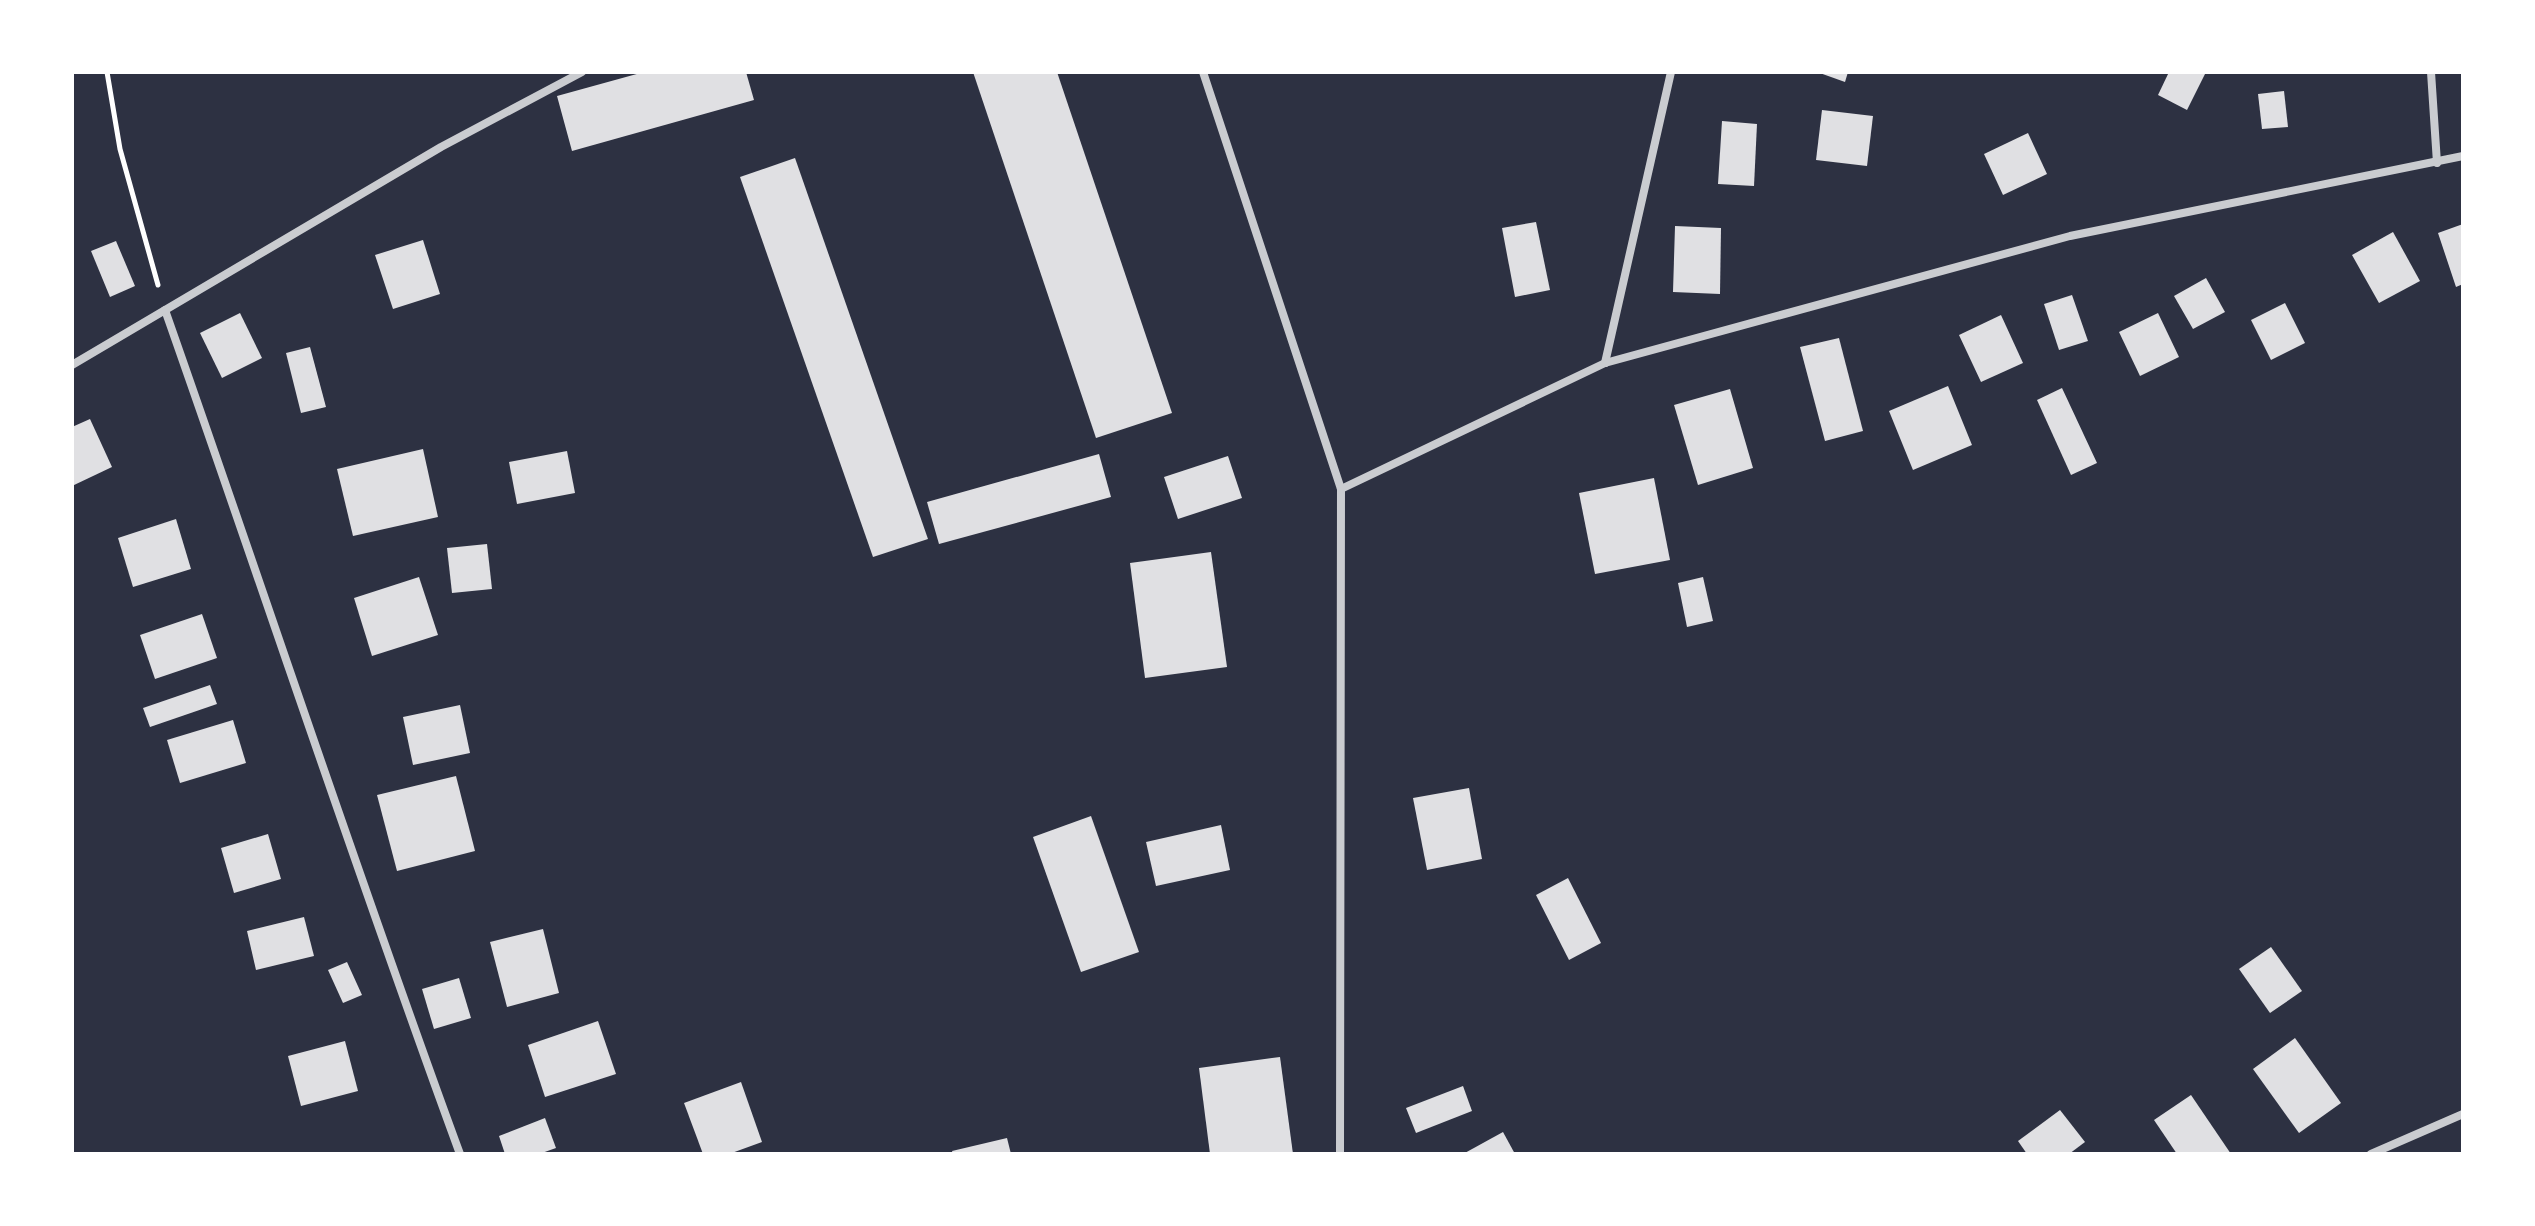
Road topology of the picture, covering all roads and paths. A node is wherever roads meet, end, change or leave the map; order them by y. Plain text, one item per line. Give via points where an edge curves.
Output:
1 (107, 72) edge
2 (582, 72) edge
3 (1203, 72) edge
4 (1671, 72) edge
5 (2431, 72) edge
6 (2463, 156) edge
7 (2437, 163) junction
8 (165, 310) junction
9 (1605, 363) junction
10 (72, 365) edge
11 (1341, 489) junction
12 (2463, 1114) edge
13 (460, 1154) edge
14 (1340, 1154) edge
15 (2371, 1154) edge

1 - 8 path via 120,149
2 - 8 street via 441,147
3 - 11 street
4 - 9 street
5 - 7 street
6 - 7 street
7 - 9 street via 2070,236
8 - 10 street
8 - 13 street
9 - 11 street
11 - 14 street
12 - 15 street

